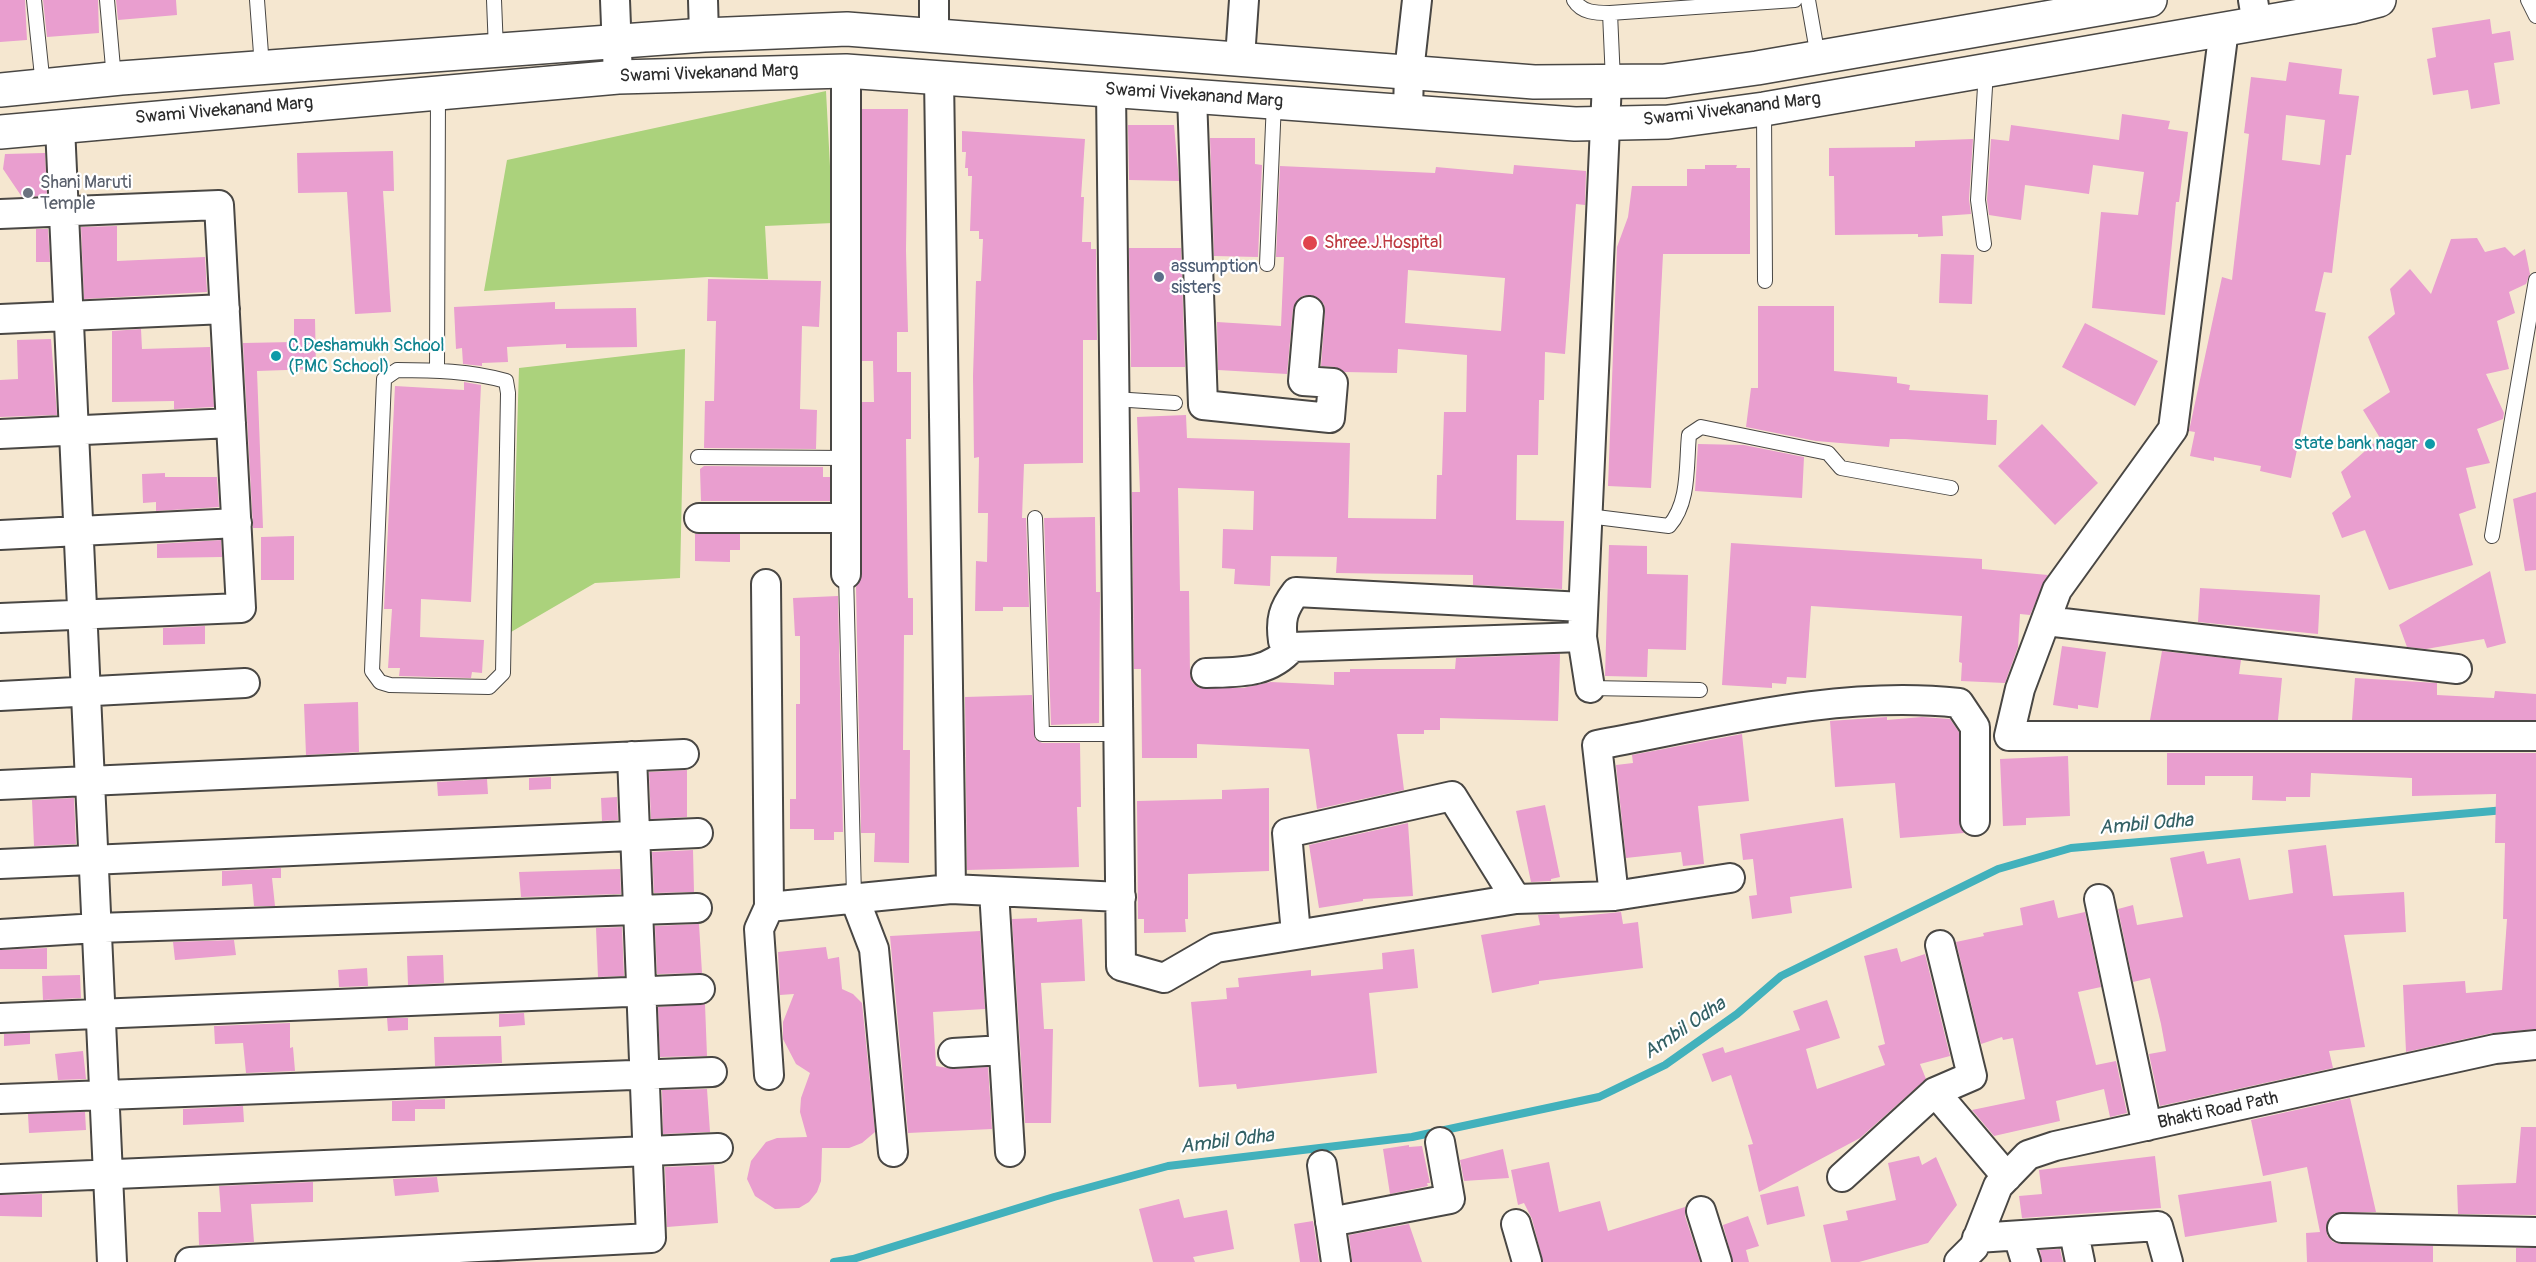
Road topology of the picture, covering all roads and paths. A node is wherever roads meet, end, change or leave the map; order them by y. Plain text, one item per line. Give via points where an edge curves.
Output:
1 (34, 0) edge
2 (107, 0) edge
3 (257, 0) edge
4 (494, 0) edge
5 (615, 0) edge
6 (704, 0) edge
7 (934, 0) edge
8 (1244, 0) edge
9 (1417, 0) edge
10 (1574, 0) edge
11 (1795, 0) edge
12 (1808, 0) edge
13 (2150, 0) edge
14 (2379, 0) edge
15 (2528, 0) edge
16 (2255, 12) edge
17 (1610, 13) junction
18 (2536, 16) edge
19 (2224, 29) junction
20 (934, 34) junction
21 (704, 35) junction
22 (616, 41) junction
23 (496, 50) junction
24 (1818, 57) junction
25 (1240, 58) junction
26 (262, 67) junction
27 (846, 71) junction
28 (1986, 71) junction
29 (1409, 72) junction
30 (618, 77) junction
31 (939, 77) junction
32 (114, 79) junction
33 (1610, 82) junction
34 (43, 86) junction
35 (0, 90) edge
36 (1111, 90) junction
37 (438, 93) junction
38 (1192, 96) junction
39 (1274, 102) junction
40 (1764, 109) junction
41 (1408, 111) junction
42 (1605, 123) junction
43 (60, 127) junction
44 (0, 132) edge
45 (64, 212) junction
46 (0, 214) edge
47 (1984, 244) dead end
48 (1267, 264) dead end
49 (1765, 280) dead end
50 (2536, 280) edge
51 (225, 309) junction
52 (1309, 311) dead end
53 (69, 316) junction
54 (0, 319) edge
55 (437, 370) junction
56 (1114, 399) junction
57 (1175, 403) dead end
58 (231, 423) junction
59 (74, 431) junction
60 (0, 434) edge
61 (698, 457) dead end
62 (846, 458) junction
63 (1951, 488) dead end
64 (1588, 516) junction
65 (699, 518) dead end
66 (846, 518) junction
67 (1035, 518) dead end
68 (237, 523) junction
69 (79, 531) junction
70 (0, 535) edge
71 (2492, 536) dead end
72 (846, 574) joint
73 (766, 584) dead end
74 (1584, 607) junction
75 (83, 614) junction
76 (0, 618) edge
77 (2046, 621) junction
78 (1582, 637) junction
79 (1292, 647) junction
80 (2457, 669) dead end
81 (1206, 673) dead end
82 (245, 683) dead end
83 (1590, 688) joint
84 (1700, 690) dead end
85 (86, 691) junction
86 (0, 696) edge
87 (1118, 734) junction
88 (2536, 735) edge
89 (684, 754) dead end
90 (632, 756) junction
91 (90, 781) junction
92 (0, 785) edge
93 (1975, 821) dead end
94 (698, 833) dead end
95 (634, 836) junction
96 (94, 860) junction
97 (0, 864) edge
98 (1730, 878) dead end
99 (951, 889) junction
100 (994, 891) junction
101 (1614, 896) junction
102 (854, 897) junction
103 (1120, 897) junction
104 (1516, 899) junction
105 (2099, 900) dead end
106 (769, 907) junction
107 (698, 908) dead end
108 (638, 910) junction
109 (97, 928) junction
110 (0, 934) edge
111 (1296, 934) junction
112 (1940, 945) dead end
113 (700, 989) dead end
114 (641, 992) junction
115 (101, 1016) junction
116 (0, 1018) edge
117 (2536, 1045) edge
118 (1003, 1050) junction
119 (953, 1053) dead end
120 (712, 1072) dead end
121 (644, 1075) junction
122 (769, 1075) dead end
123 (1935, 1092) junction
124 (105, 1096) junction
125 (0, 1099) edge
126 (2147, 1126) junction
127 (1440, 1142) dead end
128 (718, 1148) dead end
129 (648, 1151) junction
130 (893, 1152) dead end
131 (1010, 1152) dead end
132 (1322, 1165) dead end
133 (108, 1175) junction
134 (1842, 1177) dead end
135 (2007, 1177) junction
136 (0, 1179) edge
137 (1701, 1210) dead end
138 (1330, 1222) junction
139 (1516, 1224) dead end
140 (2342, 1228) dead end
141 (2536, 1232) edge
142 (2074, 1233) junction
143 (1977, 1238) junction
144 (2022, 1249) edge
145 (112, 1262) edge
146 (190, 1262) edge
147 (1336, 1262) edge
148 (1527, 1262) edge
149 (1717, 1262) edge
150 (1959, 1262) edge
151 (2080, 1262) edge
152 (2168, 1262) edge

1 - 34 lane
2 - 32 lane
3 - 26 lane
4 - 23 lane
5 - 22 street
6 - 21 street
7 - 20 street
8 - 25 street
9 - 29 street
10 - 17 lane via 1579,7 1595,14
11 - 17 lane
12 - 24 lane
13 - 24 main road, Swami Vivekanand Marg
14 - 16 main road, Swami Vivekanand Marg
15 - 18 lane
16 - 19 main road, Swami Vivekanand Marg
17 - 33 lane
19 - 28 main road, Swami Vivekanand Marg
19 - 77 street via 2173,429 2057,590
20 - 21 main road, Swami Vivekanand Marg via 847,29
20 - 25 main road, Swami Vivekanand Marg
21 - 22 main road, Swami Vivekanand Marg
22 - 23 main road, Swami Vivekanand Marg
22 - 30 street
23 - 26 main road, Swami Vivekanand Marg
24 - 33 main road, Swami Vivekanand Marg via 1665,81
25 - 29 main road, Swami Vivekanand Marg
26 - 32 main road, Swami Vivekanand Marg
27 - 30 main road, Swami Vivekanand Marg
27 - 31 main road, Swami Vivekanand Marg
27 - 62 street
28 - 40 main road, Swami Vivekanand Marg
28 - 47 lane via 1978,200
29 - 33 main road, Swami Vivekanand Marg via 1534,82
29 - 41 street
30 - 37 main road, Swami Vivekanand Marg
31 - 36 main road, Swami Vivekanand Marg
31 - 99 street
32 - 34 main road, Swami Vivekanand Marg
33 - 42 street
34 - 35 main road, Swami Vivekanand Marg
36 - 38 main road, Swami Vivekanand Marg
36 - 56 street
37 - 43 main road, Swami Vivekanand Marg
37 - 55 lane
38 - 39 main road, Swami Vivekanand Marg
38 - 52 street via 1203,405 1330,418 1333,383 1303,381
39 - 41 main road, Swami Vivekanand Marg
39 - 48 lane
40 - 42 main road, Swami Vivekanand Marg via 1668,122
40 - 49 lane
41 - 42 main road, Swami Vivekanand Marg
42 - 64 street
43 - 44 main road, Swami Vivekanand Marg
43 - 45 street
45 - 46 street
45 - 51 street via 219,205
45 - 53 street
50 - 71 lane
51 - 53 street
51 - 58 street
53 - 54 street
53 - 59 street
55 - 55 lane via 397,370 384,380 372,671 380,682 390,685 489,687 503,673 508,393 506,381
56 - 57 lane
56 - 87 street
58 - 59 street
58 - 68 street
59 - 60 street
59 - 69 street
61 - 62 lane
62 - 66 street
63 - 64 lane via 1841,468 1828,453 1701,427 1689,435 1683,502 1679,515 1669,526
64 - 74 street
65 - 66 street
66 - 72 street
67 - 87 lane via 1042,734
68 - 69 street
68 - 75 street via 241,608
69 - 70 street
69 - 75 street
72 - 102 lane
73 - 106 street
74 - 78 street
74 - 79 street via 1296,592 1285,606 1280,623 1283,641
75 - 76 street
75 - 85 street
77 - 80 street
77 - 88 street via 2020,689 2009,736
78 - 79 street
78 - 83 street
79 - 81 street via 1282,659 1266,668
82 - 85 street
83 - 84 lane
85 - 86 street
85 - 91 street
87 - 103 street
89 - 90 street
90 - 91 street
90 - 95 street
91 - 92 street
91 - 96 street
93 - 101 street via 1975,727 1959,703 1927,700 1805,706 1597,745
94 - 95 street
95 - 96 street
95 - 108 street
96 - 97 street
96 - 109 street
98 - 101 street
99 - 100 street
99 - 102 street
100 - 103 street
100 - 118 street
101 - 104 street
102 - 106 street
102 - 130 street via 874,949
103 - 111 street via 1121,966 1164,978 1216,948
104 - 111 street
104 - 111 street via 1452,796 1287,833
105 - 126 street
106 - 122 street via 759,929
107 - 108 street
108 - 109 street
108 - 114 street
109 - 110 street
109 - 115 street
112 - 123 street via 1972,1076
113 - 114 street
114 - 115 street
114 - 121 street
115 - 116 street
115 - 124 street
117 - 126 street, Bhakti Road Path via 2495,1049
118 - 119 street
118 - 131 street
120 - 121 street
121 - 124 street
121 - 129 street
123 - 134 street
123 - 135 street
124 - 125 street
124 - 133 street
126 - 135 street, Bhakti Road Path via 2028,1155
127 - 138 street via 1450,1199
128 - 129 street
129 - 133 street
129 - 146 street via 651,1238
132 - 138 street
133 - 136 street
133 - 145 street
135 - 143 street, Bhakti Road Path via 1998,1186
137 - 149 street
138 - 147 street
139 - 148 street
140 - 141 street
142 - 144 street
142 - 151 street
142 - 152 street via 2158,1226
143 - 144 street
143 - 150 street, Bhakti Road Path

